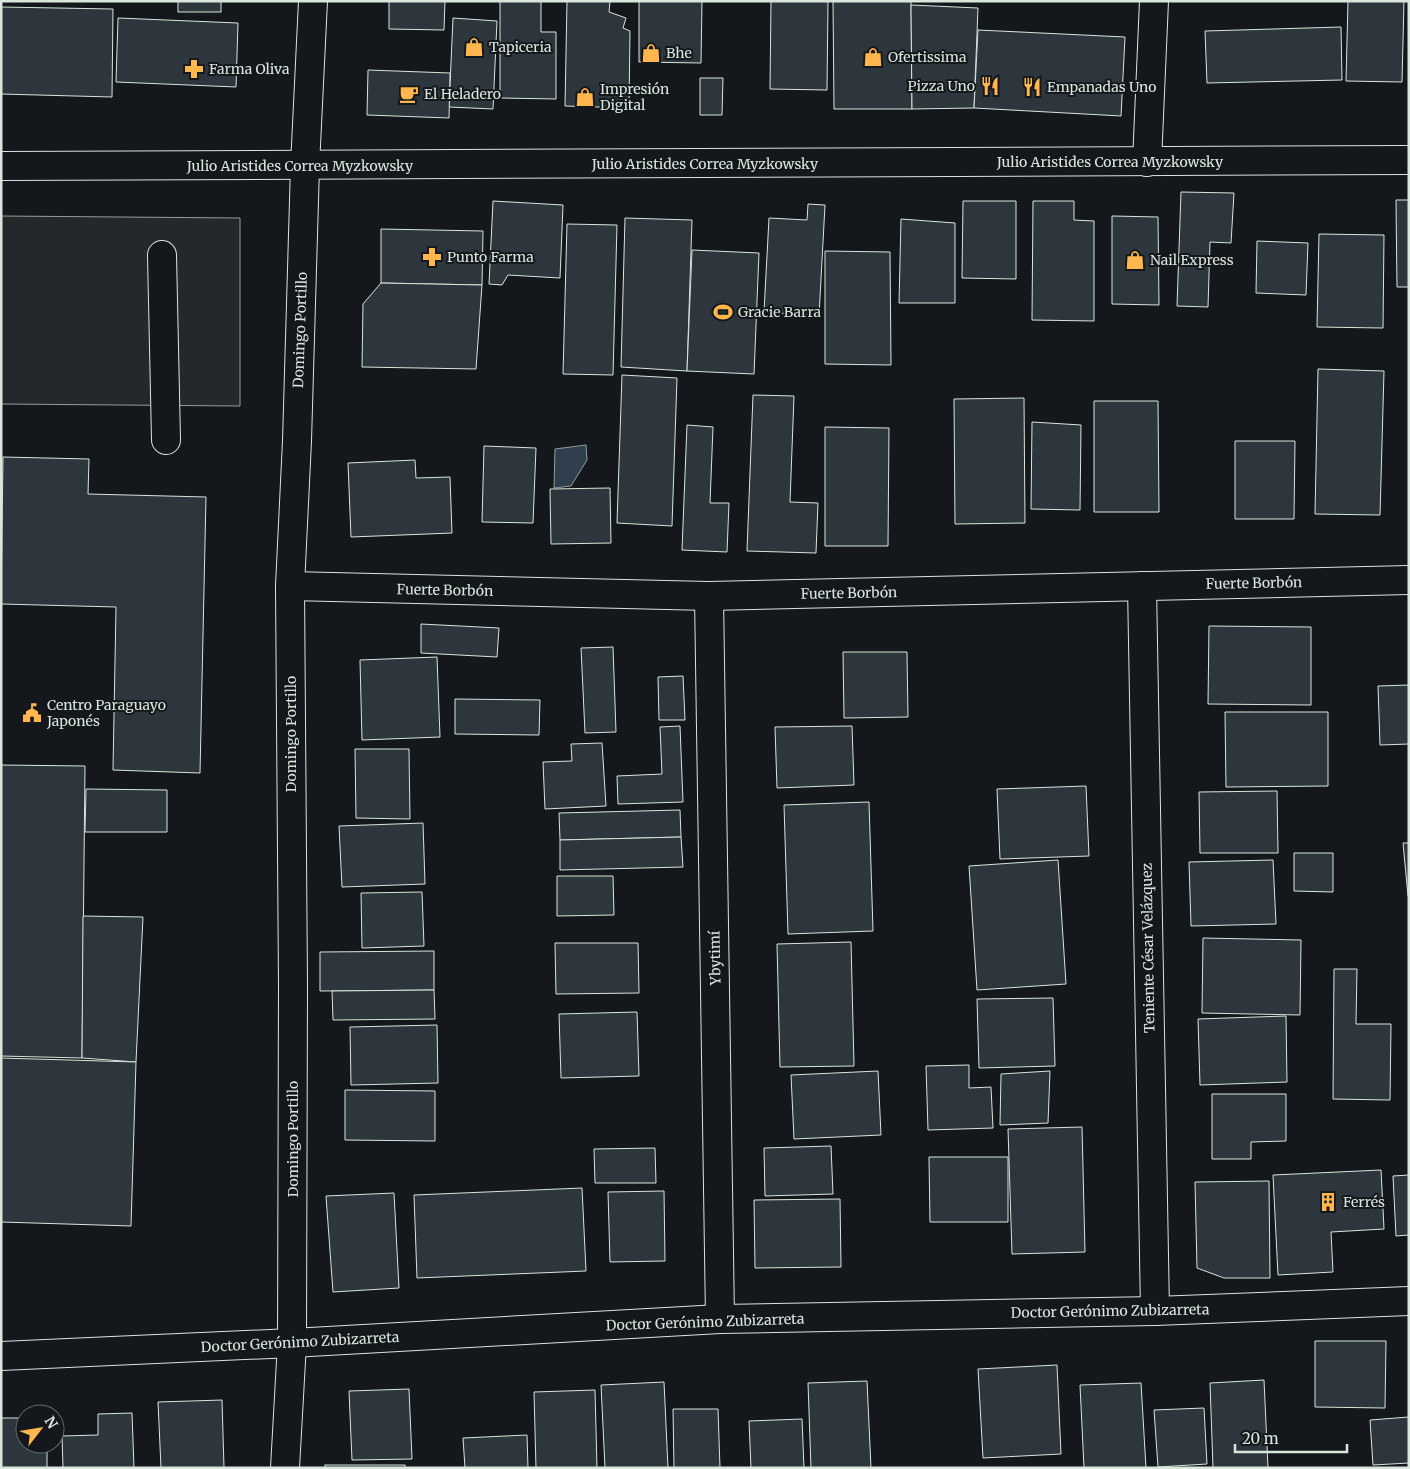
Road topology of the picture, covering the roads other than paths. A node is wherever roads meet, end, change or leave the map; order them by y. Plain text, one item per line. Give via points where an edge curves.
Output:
1 (313, 1) edge
2 (1154, 1) edge
3 (1409, 160) edge
4 (1147, 162) junction
5 (1, 166) edge
6 (305, 166) junction
7 (162, 255) dead end
8 (166, 440) dead end
9 (1409, 580) edge
10 (290, 586) junction
11 (1142, 586) junction
12 (709, 596) junction
13 (1409, 1301) edge
14 (1155, 1311) junction
15 (720, 1319) junction
16 (292, 1343) junction
17 (1, 1356) edge
18 (285, 1468) edge

1 - 6 street, Domingo Portillo
2 - 4 street
3 - 4 street, Julio Aristides Correa Myzkowsky
4 - 6 street, Julio Aristides Correa Myzkowsky
5 - 6 street, Julio Aristides Correa Myzkowsky
6 - 10 street, Domingo Portillo
7 - 8 street
9 - 11 street, Fuerte Borbón
10 - 12 street, Fuerte Borbón
10 - 16 street, Domingo Portillo
11 - 12 street, Fuerte Borbón
11 - 14 street, Teniente César Velázquez
12 - 15 street, Ybytimí
13 - 14 street, Doctor Gerónimo Zubizarreta
14 - 15 street, Doctor Gerónimo Zubizarreta
15 - 16 street, Doctor Gerónimo Zubizarreta
16 - 17 street, Doctor Gerónimo Zubizarreta
16 - 18 street, Domingo Portillo

